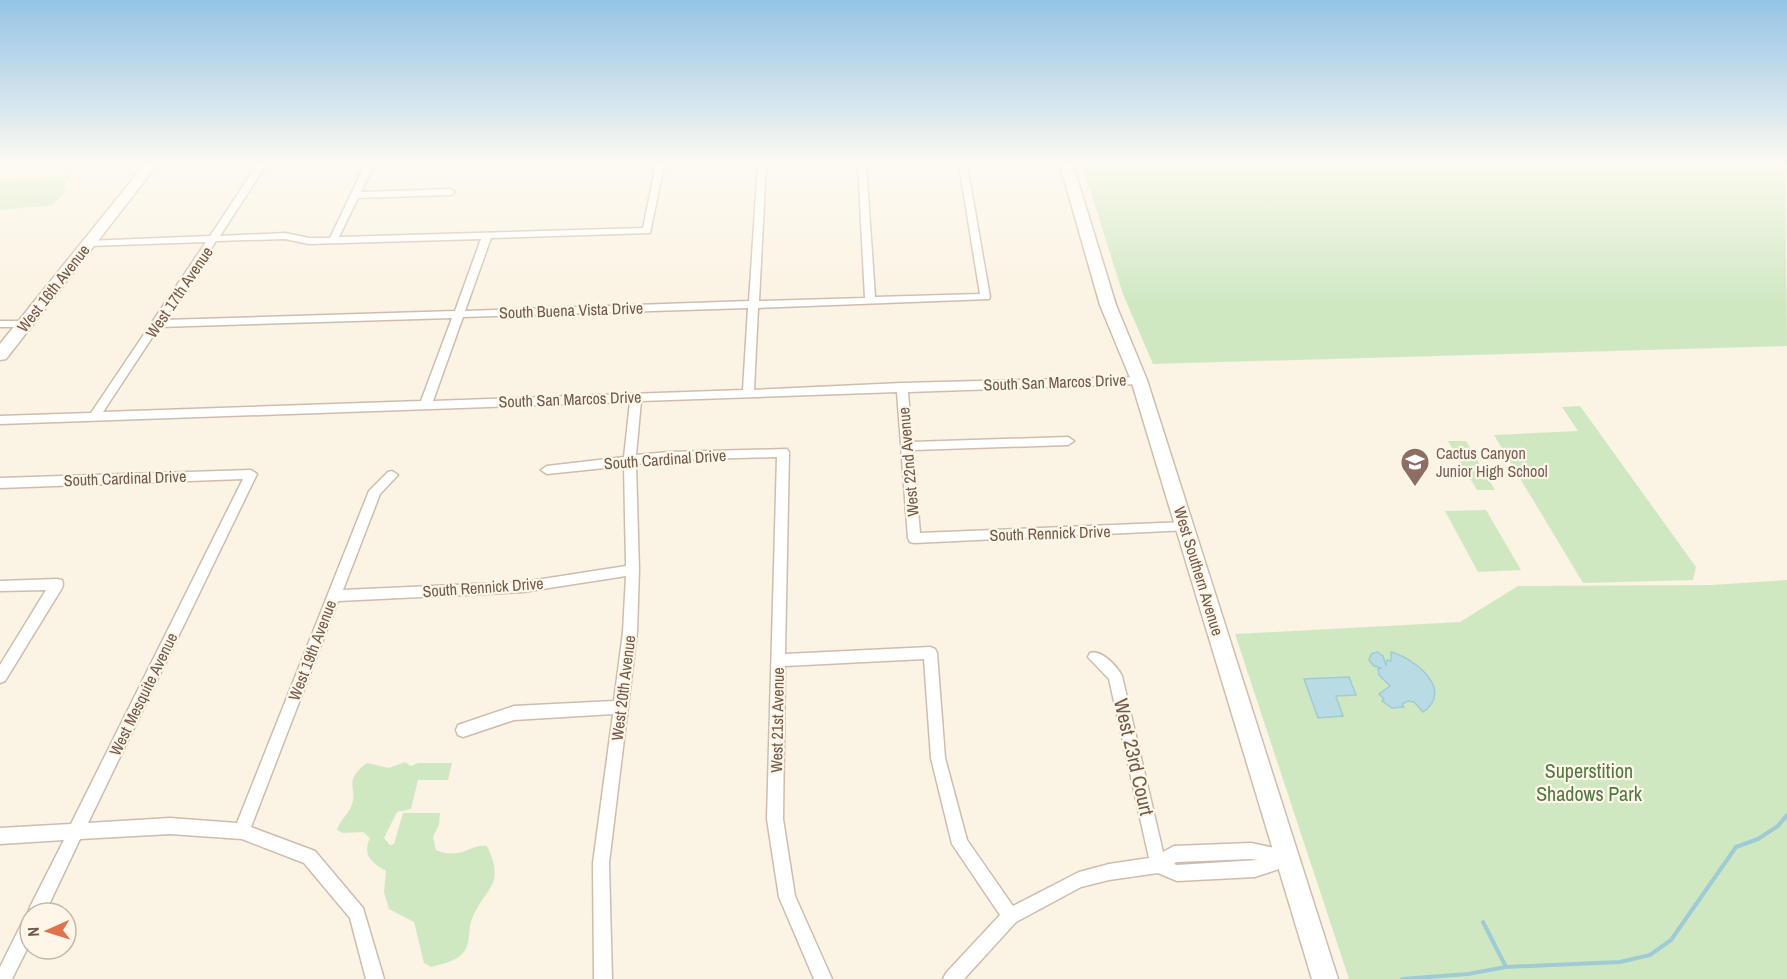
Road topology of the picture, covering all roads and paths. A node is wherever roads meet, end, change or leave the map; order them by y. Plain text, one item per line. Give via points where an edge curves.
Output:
1 (115, 211) edge
2 (232, 211) edge
3 (348, 211) edge
4 (651, 211) edge
5 (759, 211) edge
6 (865, 211) edge
7 (971, 211) edge
8 (1080, 211) edge
9 (487, 236) junction
10 (214, 238) junction
11 (333, 240) junction
12 (89, 243) junction
13 (870, 300) junction
14 (754, 304) junction
15 (459, 314) junction
16 (0, 324) edge
17 (25, 324) junction
18 (158, 324) junction
19 (0, 355) edge
20 (1139, 380) junction
21 (902, 387) junction
22 (748, 393) junction
23 (636, 397) junction
24 (426, 404) junction
25 (94, 417) junction
26 (0, 420) edge
27 (1068, 441) dead end
28 (906, 446) junction
29 (783, 452) joint
30 (630, 460) junction
31 (547, 470) dead end
32 (251, 474) joint
33 (392, 475) dead end
34 (0, 483) edge
35 (1185, 527) junction
36 (914, 538) joint
37 (633, 570) junction
38 (0, 586) edge
39 (333, 596) junction
40 (1095, 657) dead end
41 (779, 660) junction
42 (0, 678) edge
43 (621, 707) junction
44 (463, 730) dead end
45 (242, 831) junction
46 (75, 832) junction
47 (0, 836) edge
48 (1288, 858) junction
49 (1158, 865) junction
50 (42, 901) edge
51 (1010, 916) junction
52 (18, 949) edge
53 (3, 979) edge
54 (375, 979) edge
55 (603, 979) edge
56 (823, 979) edge
57 (952, 979) edge
58 (1326, 979) edge

1 - 12 main road, West 16th Avenue
2 - 10 street, West 17th Avenue
3 - 11 street
4 - 9 street via 647,231
5 - 14 street
6 - 13 street
7 - 13 street, South Buena Vista Drive via 985,297
8 - 20 main road, West Southern Avenue via 1108,304
9 - 11 street
9 - 15 street
10 - 11 street via 285,236
10 - 12 street
10 - 18 street, West 17th Avenue
12 - 17 main road, West 16th Avenue
13 - 14 street, South Buena Vista Drive
14 - 15 street, South Buena Vista Drive
14 - 22 street
15 - 18 street, South Buena Vista Drive
15 - 24 street
16 - 17 street
17 - 19 main road, West 16th Avenue
18 - 25 street, West 17th Avenue
20 - 21 street, South San Marcos Drive
20 - 35 main road, West Southern Avenue
21 - 22 street, South San Marcos Drive
21 - 28 street, West 22nd Avenue
22 - 23 street, South San Marcos Drive
23 - 24 street, South San Marcos Drive
23 - 30 street, West 20th Avenue
24 - 25 street, South San Marcos Drive
25 - 26 street, South San Marcos Drive
27 - 28 street
28 - 36 street, West 22nd Avenue
29 - 30 street, South Cardinal Drive
29 - 41 street, West 21st Avenue
30 - 31 street, South Cardinal Drive
30 - 37 street, West 20th Avenue
32 - 34 street, South Cardinal Drive
32 - 46 street, West Mesquite Avenue
33 - 39 street, West 19th Avenue via 375,491
35 - 36 street, South Rennick Drive
35 - 48 main road, West Southern Avenue
37 - 39 street, South Rennick Drive via 524,587
37 - 43 street, West 20th Avenue
38 - 42 street via 57,584
39 - 45 street, West 19th Avenue
40 - 49 street, West 23rd Court via 1115,676
41 - 51 street via 930,653 938,758 960,844
41 - 56 street, West 21st Avenue via 775,819 787,897
43 - 44 street via 514,714
43 - 55 street, West 20th Avenue via 600,863
45 - 46 street via 170,826
45 - 54 street via 309,857 357,914
46 - 47 street
46 - 50 street, West Mesquite Avenue
48 - 49 street via 1255,869 1177,873
48 - 58 main road, West Southern Avenue
49 - 51 street via 1079,880
51 - 57 street
52 - 53 street

